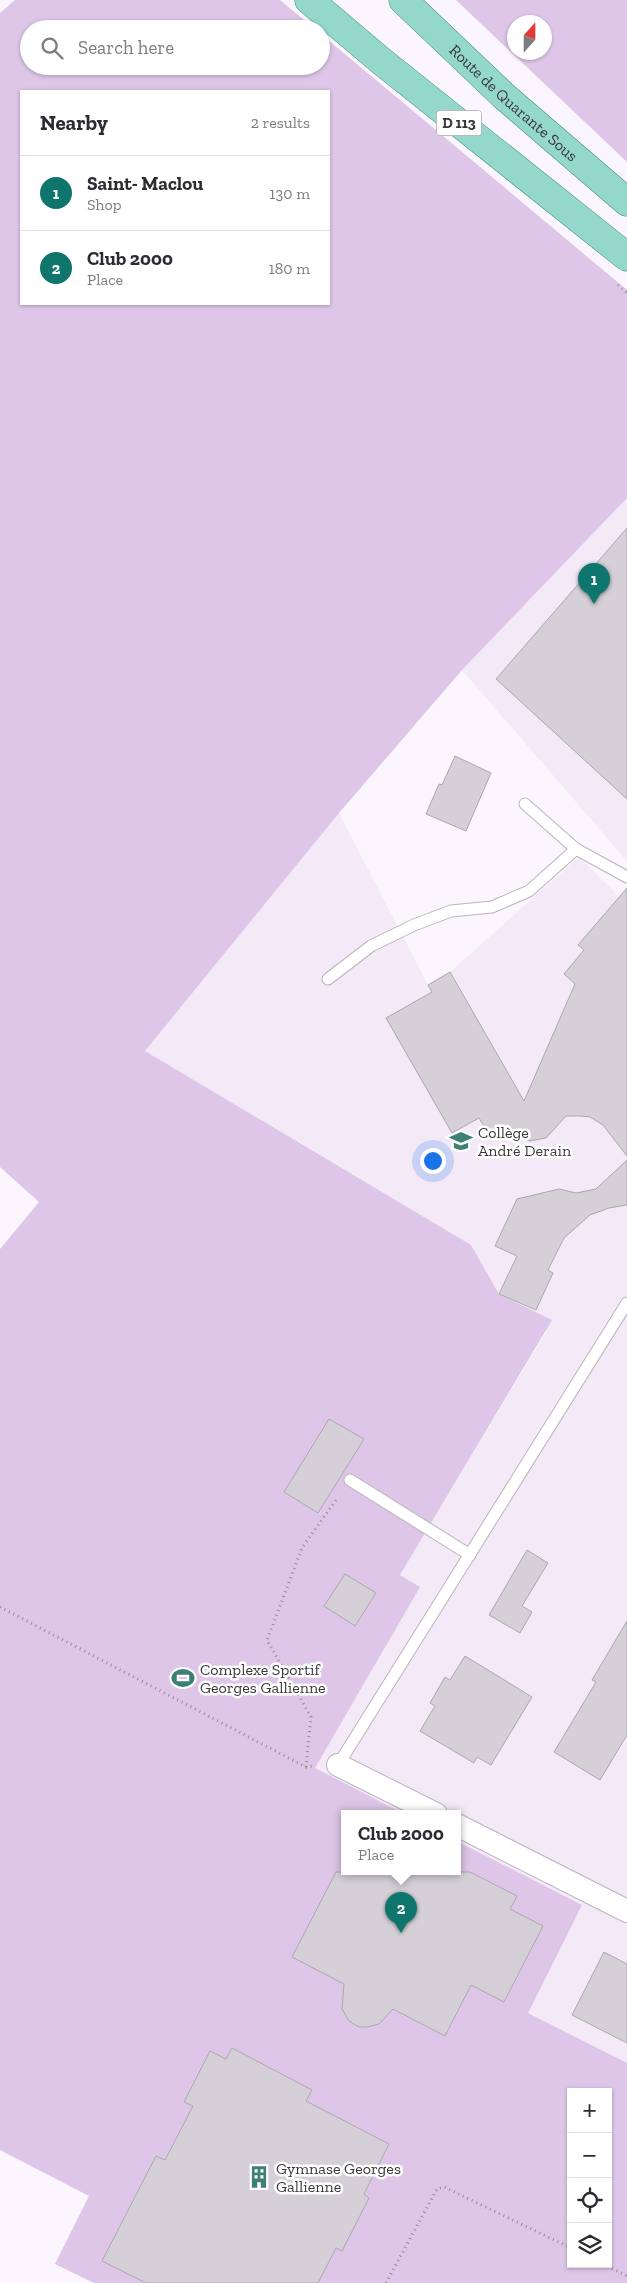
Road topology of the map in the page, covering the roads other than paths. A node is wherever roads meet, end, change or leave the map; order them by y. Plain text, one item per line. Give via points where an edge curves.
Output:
1 (309, 0) edge
2 (336, 0) edge
3 (404, 1) edge
4 (627, 202) edge
5 (619, 250) edge
6 (525, 804) dead end
7 (576, 848) junction
8 (627, 877) edge
9 (328, 979) dead end
10 (627, 1303) edge
11 (350, 1480) road end
12 (470, 1555) junction
13 (338, 1765) joint
14 (428, 1810) edge
15 (461, 1827) edge
16 (627, 1911) edge

1 - 5 main road, D 113
2 - 5 main road, D 113
3 - 4 main road, Route de Quarante Sous via 505,97
6 - 7 lane
7 - 8 lane
7 - 9 lane via 529,891 492,907 451,911 414,925 371,946
10 - 12 lane
11 - 12 lane
12 - 13 lane
13 - 14 street
15 - 16 street

